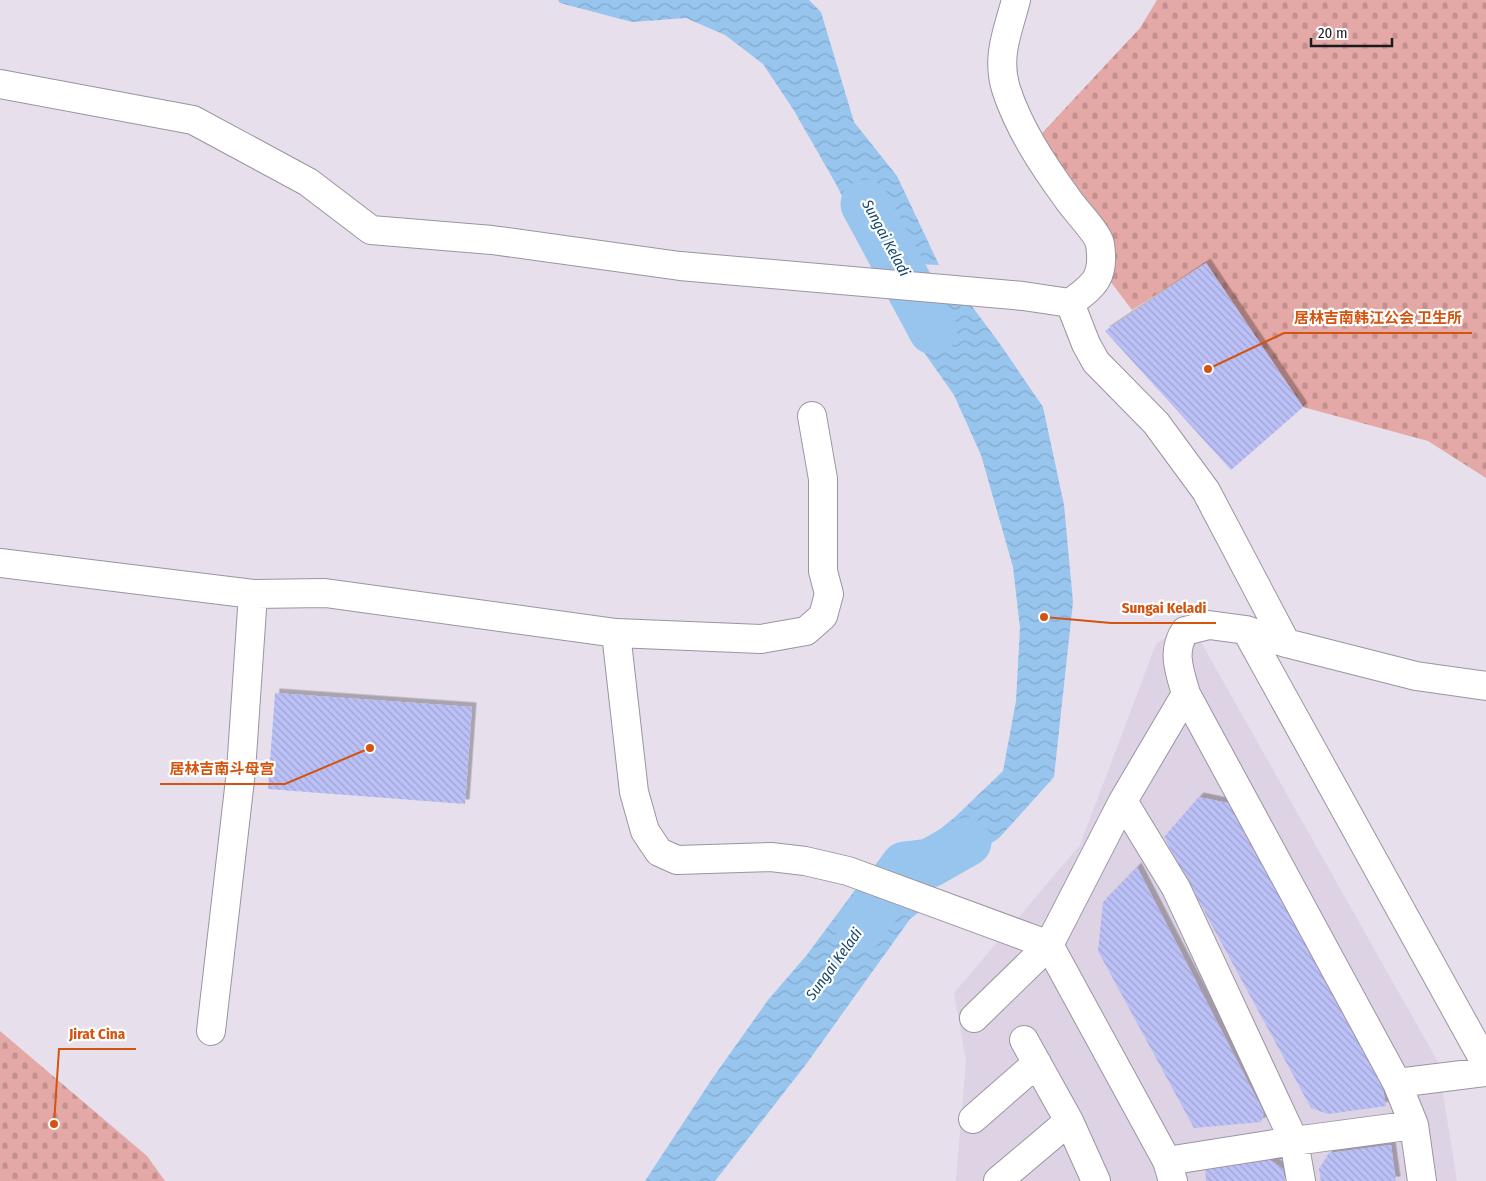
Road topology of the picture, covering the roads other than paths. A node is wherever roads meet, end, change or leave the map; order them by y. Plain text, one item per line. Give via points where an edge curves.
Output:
1 (1016, 0) edge
2 (0, 84) edge
3 (1070, 303) junction
4 (812, 416) dead end
5 (0, 563) edge
6 (253, 594) junction
7 (1246, 630) junction
8 (616, 633) junction
9 (1286, 644) junction
10 (1486, 686) edge
11 (1186, 694) junction
12 (1122, 801) junction
13 (1049, 945) junction
14 (974, 1018) dead end
15 (210, 1031) dead end
16 (1024, 1040) dead end
17 (1037, 1063) junction
18 (1486, 1064) edge
19 (1486, 1072) edge
20 (1397, 1083) junction
21 (973, 1119) dead end
22 (1070, 1121) junction
23 (1414, 1125) junction
24 (1294, 1140) junction
25 (1172, 1176) edge
26 (998, 1181) edge
27 (1095, 1181) edge
28 (1301, 1181) edge
29 (1422, 1181) edge

1 - 3 street via 1001,55 1006,88 1031,145 1100,242 1101,269 1092,288
2 - 3 street via 193,120 308,182 371,230 492,240 680,266 1023,296
3 - 9 street via 1096,362 1156,423 1206,491
4 - 8 street via 823,480 823,571 829,594 823,616 806,631 761,639
5 - 6 street
6 - 8 street via 325,593
6 - 15 street via 241,771
7 - 9 street
7 - 11 street via 1208,625 1185,631 1178,642 1178,664
7 - 18 street
8 - 13 street via 634,792 645,831 660,852 677,860 771,857 848,871
9 - 10 street via 1416,676
11 - 12 street
11 - 20 street
12 - 13 street
12 - 24 street via 1176,888
13 - 14 street
13 - 25 street
16 - 17 street
17 - 21 street
17 - 22 street
19 - 20 street
20 - 23 street
22 - 26 street
22 - 27 street
23 - 24 street
23 - 29 street
24 - 25 street
24 - 28 street

